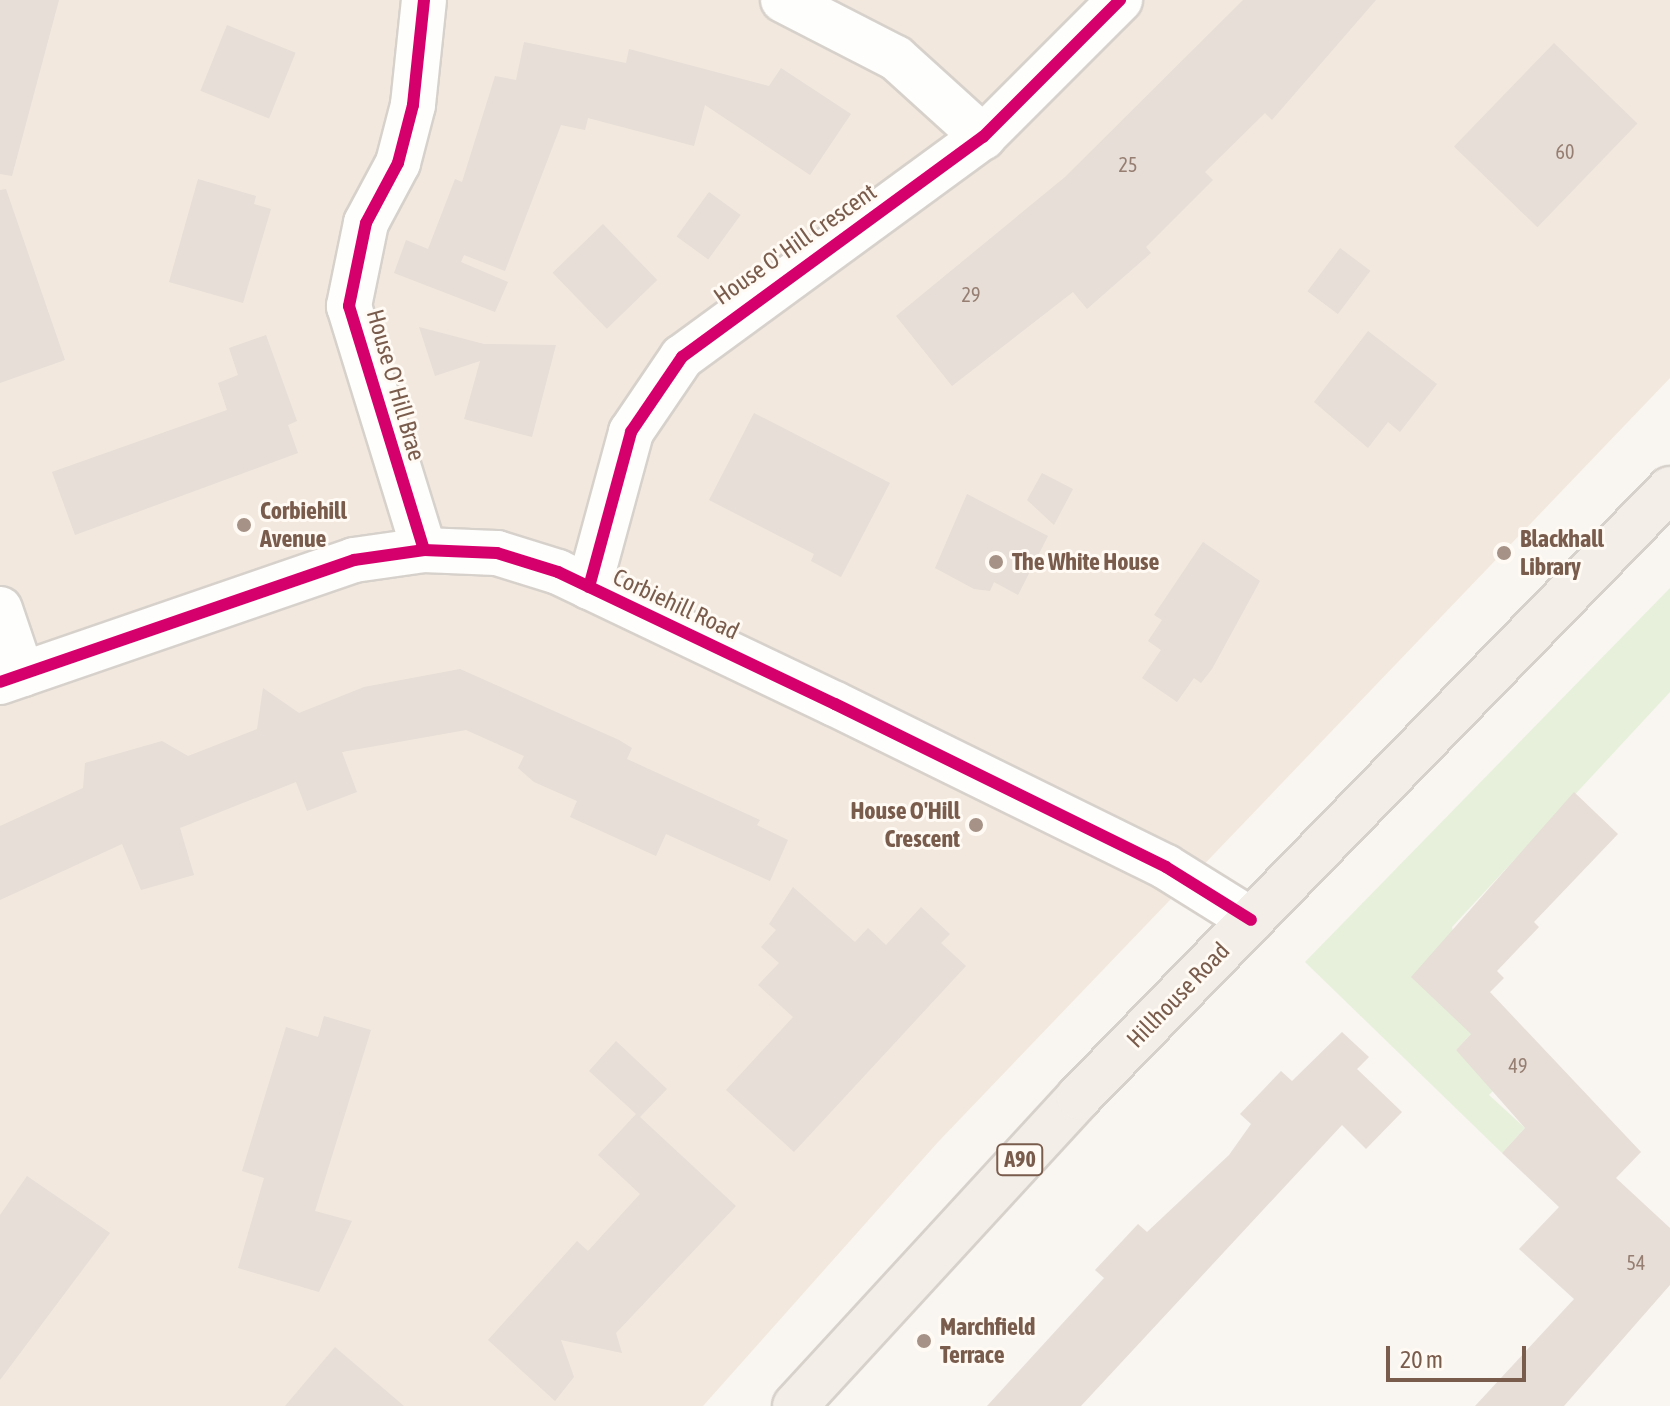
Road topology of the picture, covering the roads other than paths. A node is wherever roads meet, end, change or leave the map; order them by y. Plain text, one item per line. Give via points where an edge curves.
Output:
1 (424, 0) edge
2 (783, 0) edge
3 (1120, 0) edge
4 (983, 137) junction
5 (1670, 489) edge
6 (424, 550) junction
7 (589, 587) junction
8 (0, 609) edge
9 (11, 678) edge
10 (1251, 920) junction
11 (795, 1406) edge

1 - 6 street, House O' Hill Brae via 413,105 398,163 366,223 349,306
2 - 4 street via 896,58
3 - 4 street, House O' Hill Crescent
4 - 7 street, House O' Hill Crescent via 717,327 667,374 631,432
5 - 10 main road, Hillhouse Road / A90
6 - 7 street, Corbiehill Road via 497,553
6 - 9 street, Corbiehill Road via 354,560
7 - 10 street, Corbiehill Road via 1166,867
8 - 9 street
10 - 11 main road, Hillhouse Road / A90

